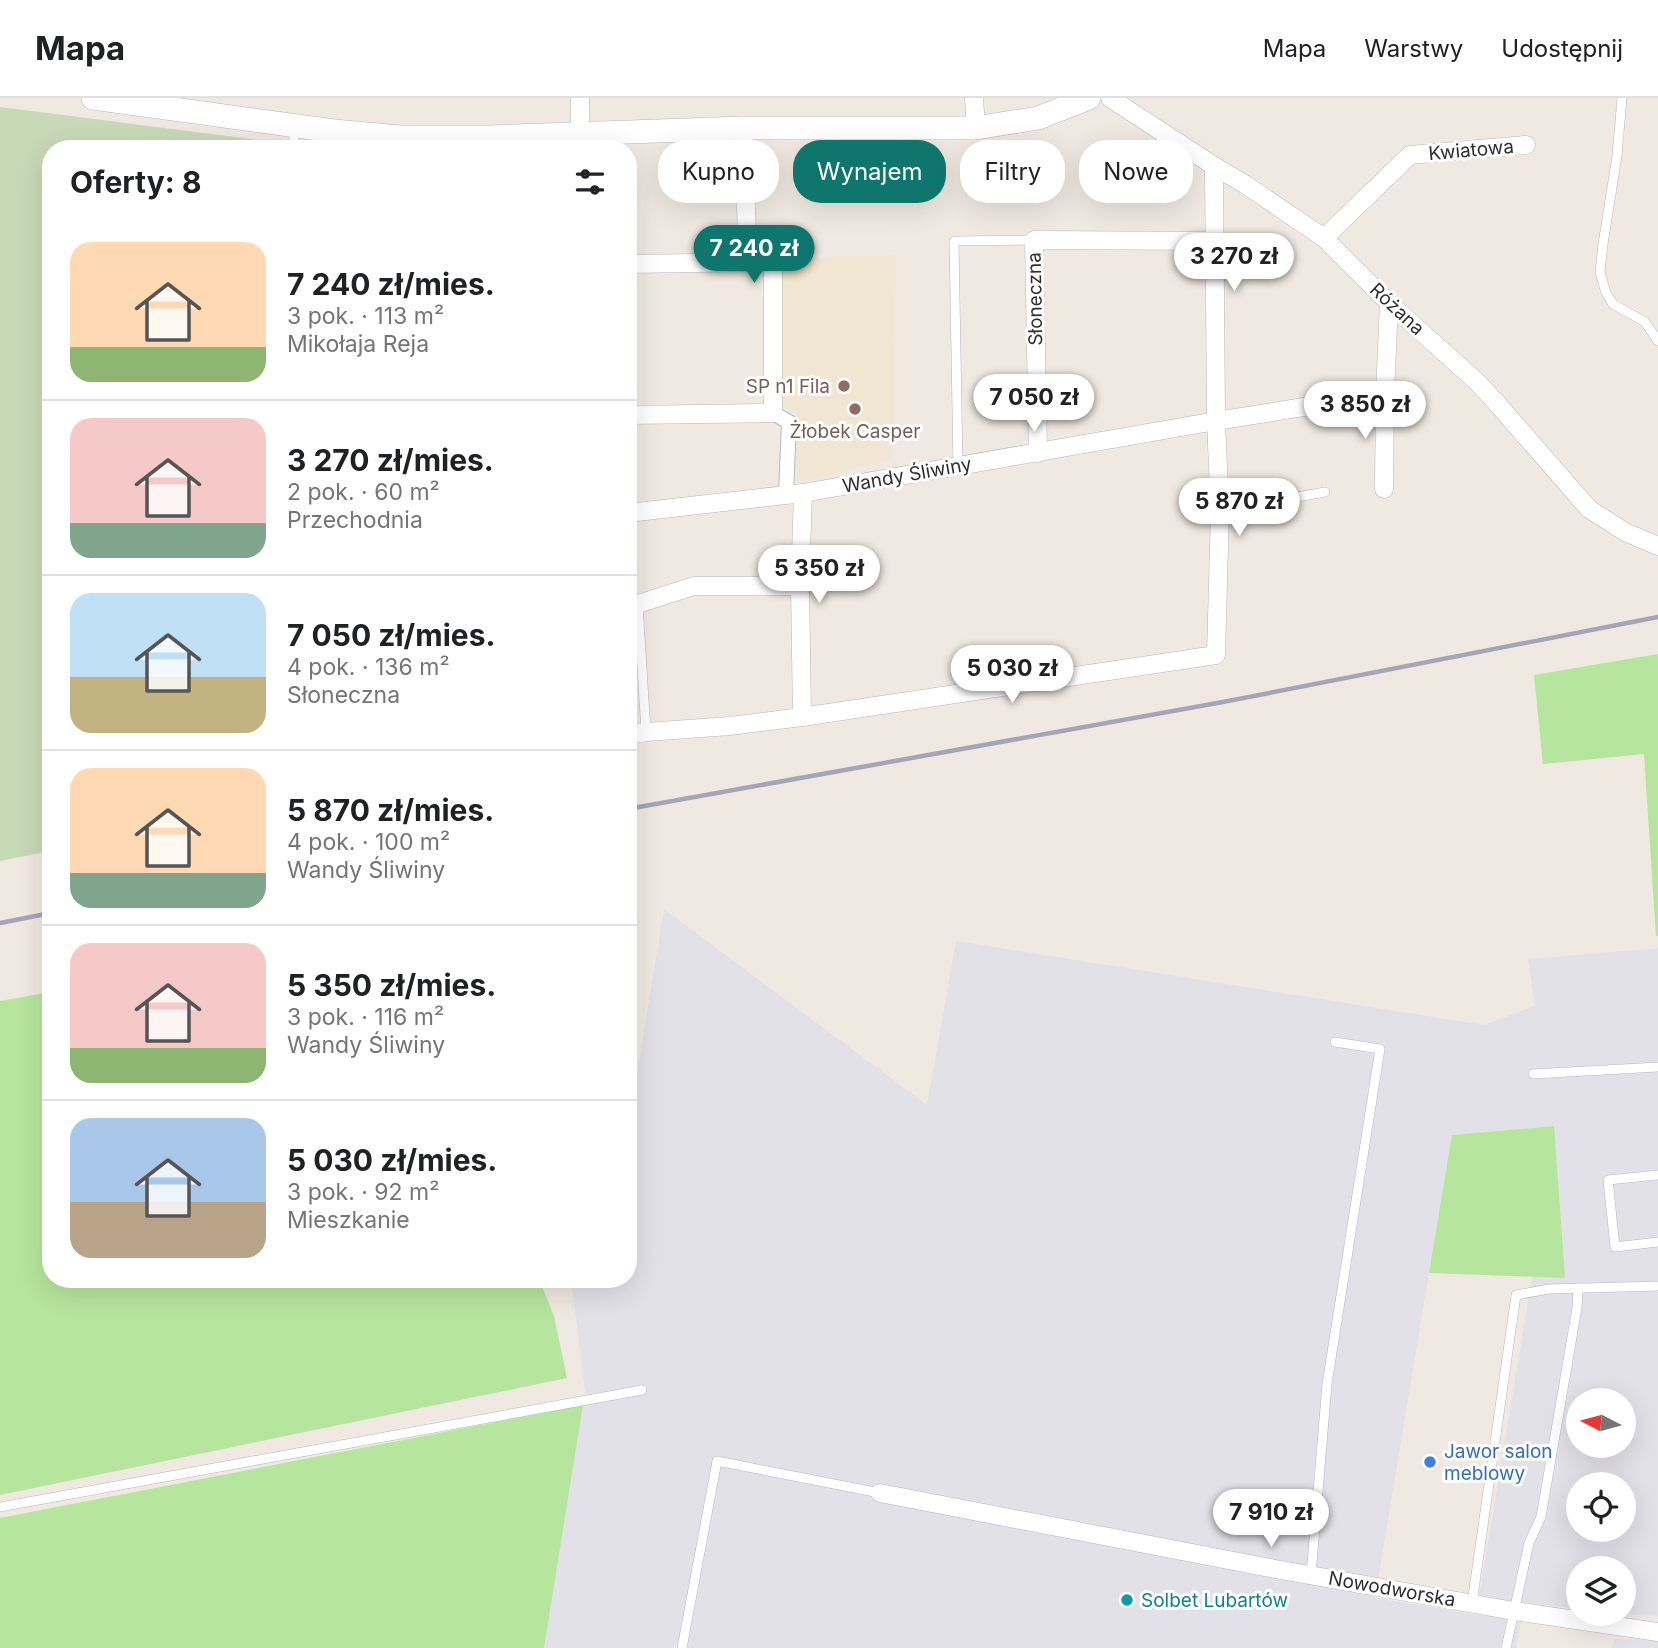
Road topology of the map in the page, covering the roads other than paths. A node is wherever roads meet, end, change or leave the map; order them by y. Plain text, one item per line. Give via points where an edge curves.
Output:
1 (580, 98) edge
2 (974, 98) edge
3 (1089, 98) edge
4 (1110, 98) edge
5 (1622, 98) edge
6 (107, 99) edge
7 (295, 125) junction
8 (743, 128) junction
9 (976, 128) junction
10 (580, 134) junction
11 (294, 140) edge
12 (334, 140) edge
13 (444, 140) edge
14 (519, 140) edge
15 (1526, 145) dead end
16 (1214, 166) junction
17 (1324, 238) junction
18 (1034, 240) junction
19 (1214, 241) junction
20 (748, 262) junction
21 (637, 264) edge
22 (1389, 303) junction
23 (1658, 341) edge
24 (1385, 394) junction
25 (773, 413) junction
26 (637, 415) edge
27 (1216, 421) junction
28 (1038, 453) junction
29 (958, 466) junction
30 (1384, 489) dead end
31 (1325, 492) dead end
32 (795, 494) junction
33 (1220, 511) junction
34 (637, 512) edge
35 (1658, 546) edge
36 (800, 586) junction
37 (637, 604) edge
38 (802, 717) junction
39 (637, 734) edge
40 (1335, 1042) dead end
41 (1658, 1067) edge
42 (1533, 1074) dead end
43 (1658, 1175) edge
44 (1658, 1242) edge
45 (1658, 1286) edge
46 (1578, 1288) junction
47 (642, 1390) dead end
48 (880, 1493) joint
49 (0, 1507) edge
50 (1311, 1575) junction
51 (1472, 1602) junction
52 (1514, 1611) junction
53 (1658, 1632) edge
54 (682, 1648) edge
55 (1506, 1648) edge

1 - 10 street
2 - 9 street
3 - 9 street via 1038,118
4 - 16 street, Różana
5 - 23 lane via 1600,272 1613,304 1645,322
6 - 7 street
7 - 11 lane
7 - 12 street
8 - 9 street
8 - 10 street
8 - 20 street
10 - 14 street
12 - 13 street
15 - 17 street, Kwiatowa via 1410,155
16 - 17 street, Różana
16 - 19 street
17 - 22 street, Różana
18 - 19 street, Słoneczna
18 - 28 street, Słoneczna
18 - 29 lane via 954,241
19 - 27 street
20 - 21 street
20 - 25 street via 766,262 773,269
22 - 24 street
22 - 35 street, Różana via 1481,387 1588,509
24 - 27 street, Wandy Śliwiny
24 - 30 street
25 - 26 street
25 - 32 street via 789,422
27 - 28 street, Wandy Śliwiny
27 - 33 street
28 - 29 street, Wandy Śliwiny
29 - 32 street, Wandy Śliwiny
31 - 33 lane
32 - 34 street, Wandy Śliwiny
32 - 36 street
33 - 38 street via 1216,655
36 - 37 street via 694,586
36 - 38 street
38 - 39 street
40 - 50 lane via 1380,1049 1327,1384
41 - 42 lane
43 - 44 lane via 1608,1180 1615,1247
45 - 46 lane
46 - 51 lane via 1516,1295
46 - 52 lane via 1541,1517 1529,1543
47 - 49 lane
48 - 50 street, Nowodworska
48 - 54 lane via 717,1461
50 - 51 street, Nowodworska
51 - 52 street, Nowodworska
52 - 53 street, Nowodworska
52 - 55 lane

